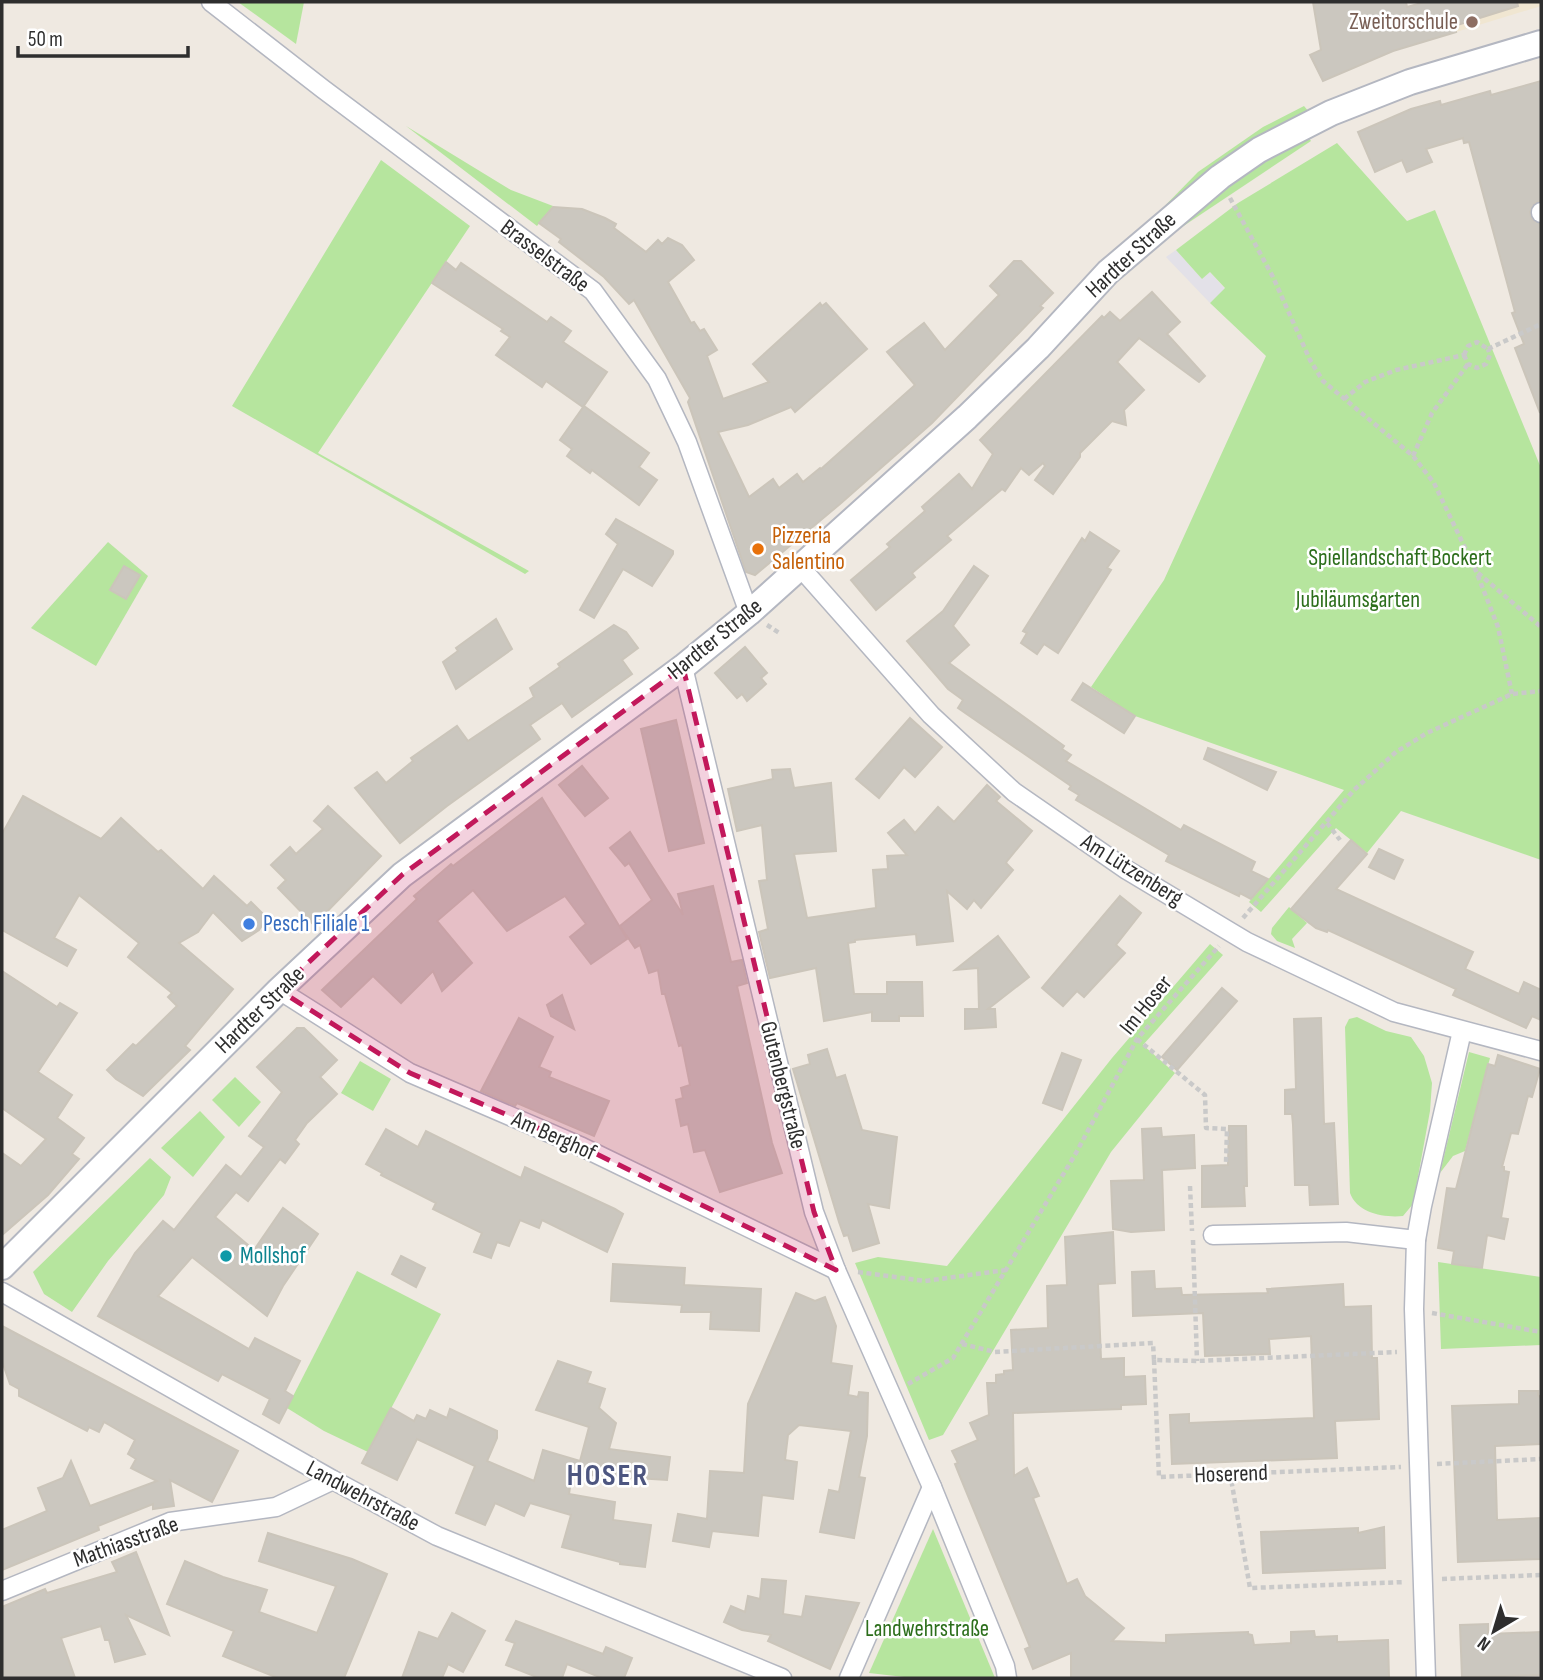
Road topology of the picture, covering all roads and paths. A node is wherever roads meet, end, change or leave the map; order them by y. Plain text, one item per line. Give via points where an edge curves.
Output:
1 (211, 2) edge
2 (1541, 43) edge
3 (1237, 214) dead end
4 (1541, 324) edge
5 (1488, 349) junction
6 (1464, 355) junction
7 (1468, 364) junction
8 (1344, 399) junction
9 (1413, 456) junction
10 (801, 568) junction
11 (1476, 571) junction
12 (749, 613) junction
13 (1541, 627) edge
14 (683, 667) junction
15 (1541, 691) edge
16 (1512, 695) junction
17 (1327, 823) junction
18 (1340, 840) dead end
19 (1231, 931) junction
20 (279, 990) junction
21 (1462, 1031) junction
22 (1137, 1039) junction
23 (1541, 1051) edge
24 (1226, 1163) dead end
25 (1190, 1186) dead end
26 (1213, 1235) dead end
27 (1416, 1240) junction
28 (2, 1267) edge
29 (836, 1270) junction
30 (1007, 1270) junction
31 (2, 1292) edge
32 (1414, 1309) junction
33 (1541, 1332) edge
34 (962, 1344) junction
35 (1415, 1351) junction
36 (1154, 1360) junction
37 (1198, 1361) junction
38 (890, 1397) junction
39 (1541, 1459) edge
40 (1419, 1465) junction
41 (1230, 1473) junction
42 (333, 1480) junction
43 (932, 1488) junction
44 (1541, 1575) edge
45 (1424, 1579) junction
46 (2, 1591) edge
47 (782, 1678) edge
48 (849, 1678) edge
49 (1007, 1678) edge
50 (1426, 1678) edge

1 - 12 street, Brasselstraße via 593,291 657,379 687,442
2 - 10 main road, Hardter Straße via 1410,82 1331,113 1259,150 1220,177 1108,272 967,417
3 - 8 path via 1273,276 1310,360 1323,382
4 - 5 path
5 - 6 path via 1477,342 1468,346
5 - 7 path via 1486,364 1477,368
6 - 7 path
6 - 8 path via 1396,370 1365,382
7 - 9 path via 1432,413
8 - 9 path
9 - 11 path via 1434,482
10 - 12 main road, Hardter Straße
10 - 19 street, Am Lützenberg via 931,715 1014,792 1127,870
11 - 13 path
11 - 16 path via 1497,627
12 - 14 main road, Hardter Straße
14 - 20 main road, Hardter Straße via 402,875
14 - 29 street, Gutenbergstraße via 814,1212
15 - 16 path
16 - 17 path, Im Hoser via 1396,752 1354,790
17 - 18 path
17 - 19 path, Im Hoser
19 - 21 street, Am Lützenberg via 1394,1012
19 - 22 path, Im Hoser
20 - 28 main road, Hardter Straße
20 - 29 street, Am Berghof via 410,1073 582,1147
21 - 23 street, Am Lützenberg
21 - 27 street
22 - 24 path via 1205,1095 1206,1128 1227,1129
22 - 30 path, Im Hoser
25 - 37 path
26 - 27 street via 1346,1232
27 - 32 street
29 - 30 path via 925,1281
29 - 38 street, Gutenbergstraße
30 - 34 path, Im Hoser
31 - 42 street, Landwehrstraße
32 - 33 path
32 - 35 street
34 - 36 path via 995,1352 1153,1343
34 - 38 path, Im Hoser via 953,1358
35 - 37 path
35 - 40 street
36 - 37 path
36 - 41 path, Hoserend via 1159,1477
38 - 43 street, Gutenbergstraße
39 - 40 path, Hoserend
40 - 41 path, Hoserend
40 - 45 street
41 - 45 path via 1250,1588 1396,1584
42 - 46 street, Mathiasstraße via 276,1507 170,1522
42 - 47 street, Landwehrstraße via 438,1536
43 - 48 street
43 - 49 street, Gutenbergstraße
44 - 45 path
45 - 50 street

